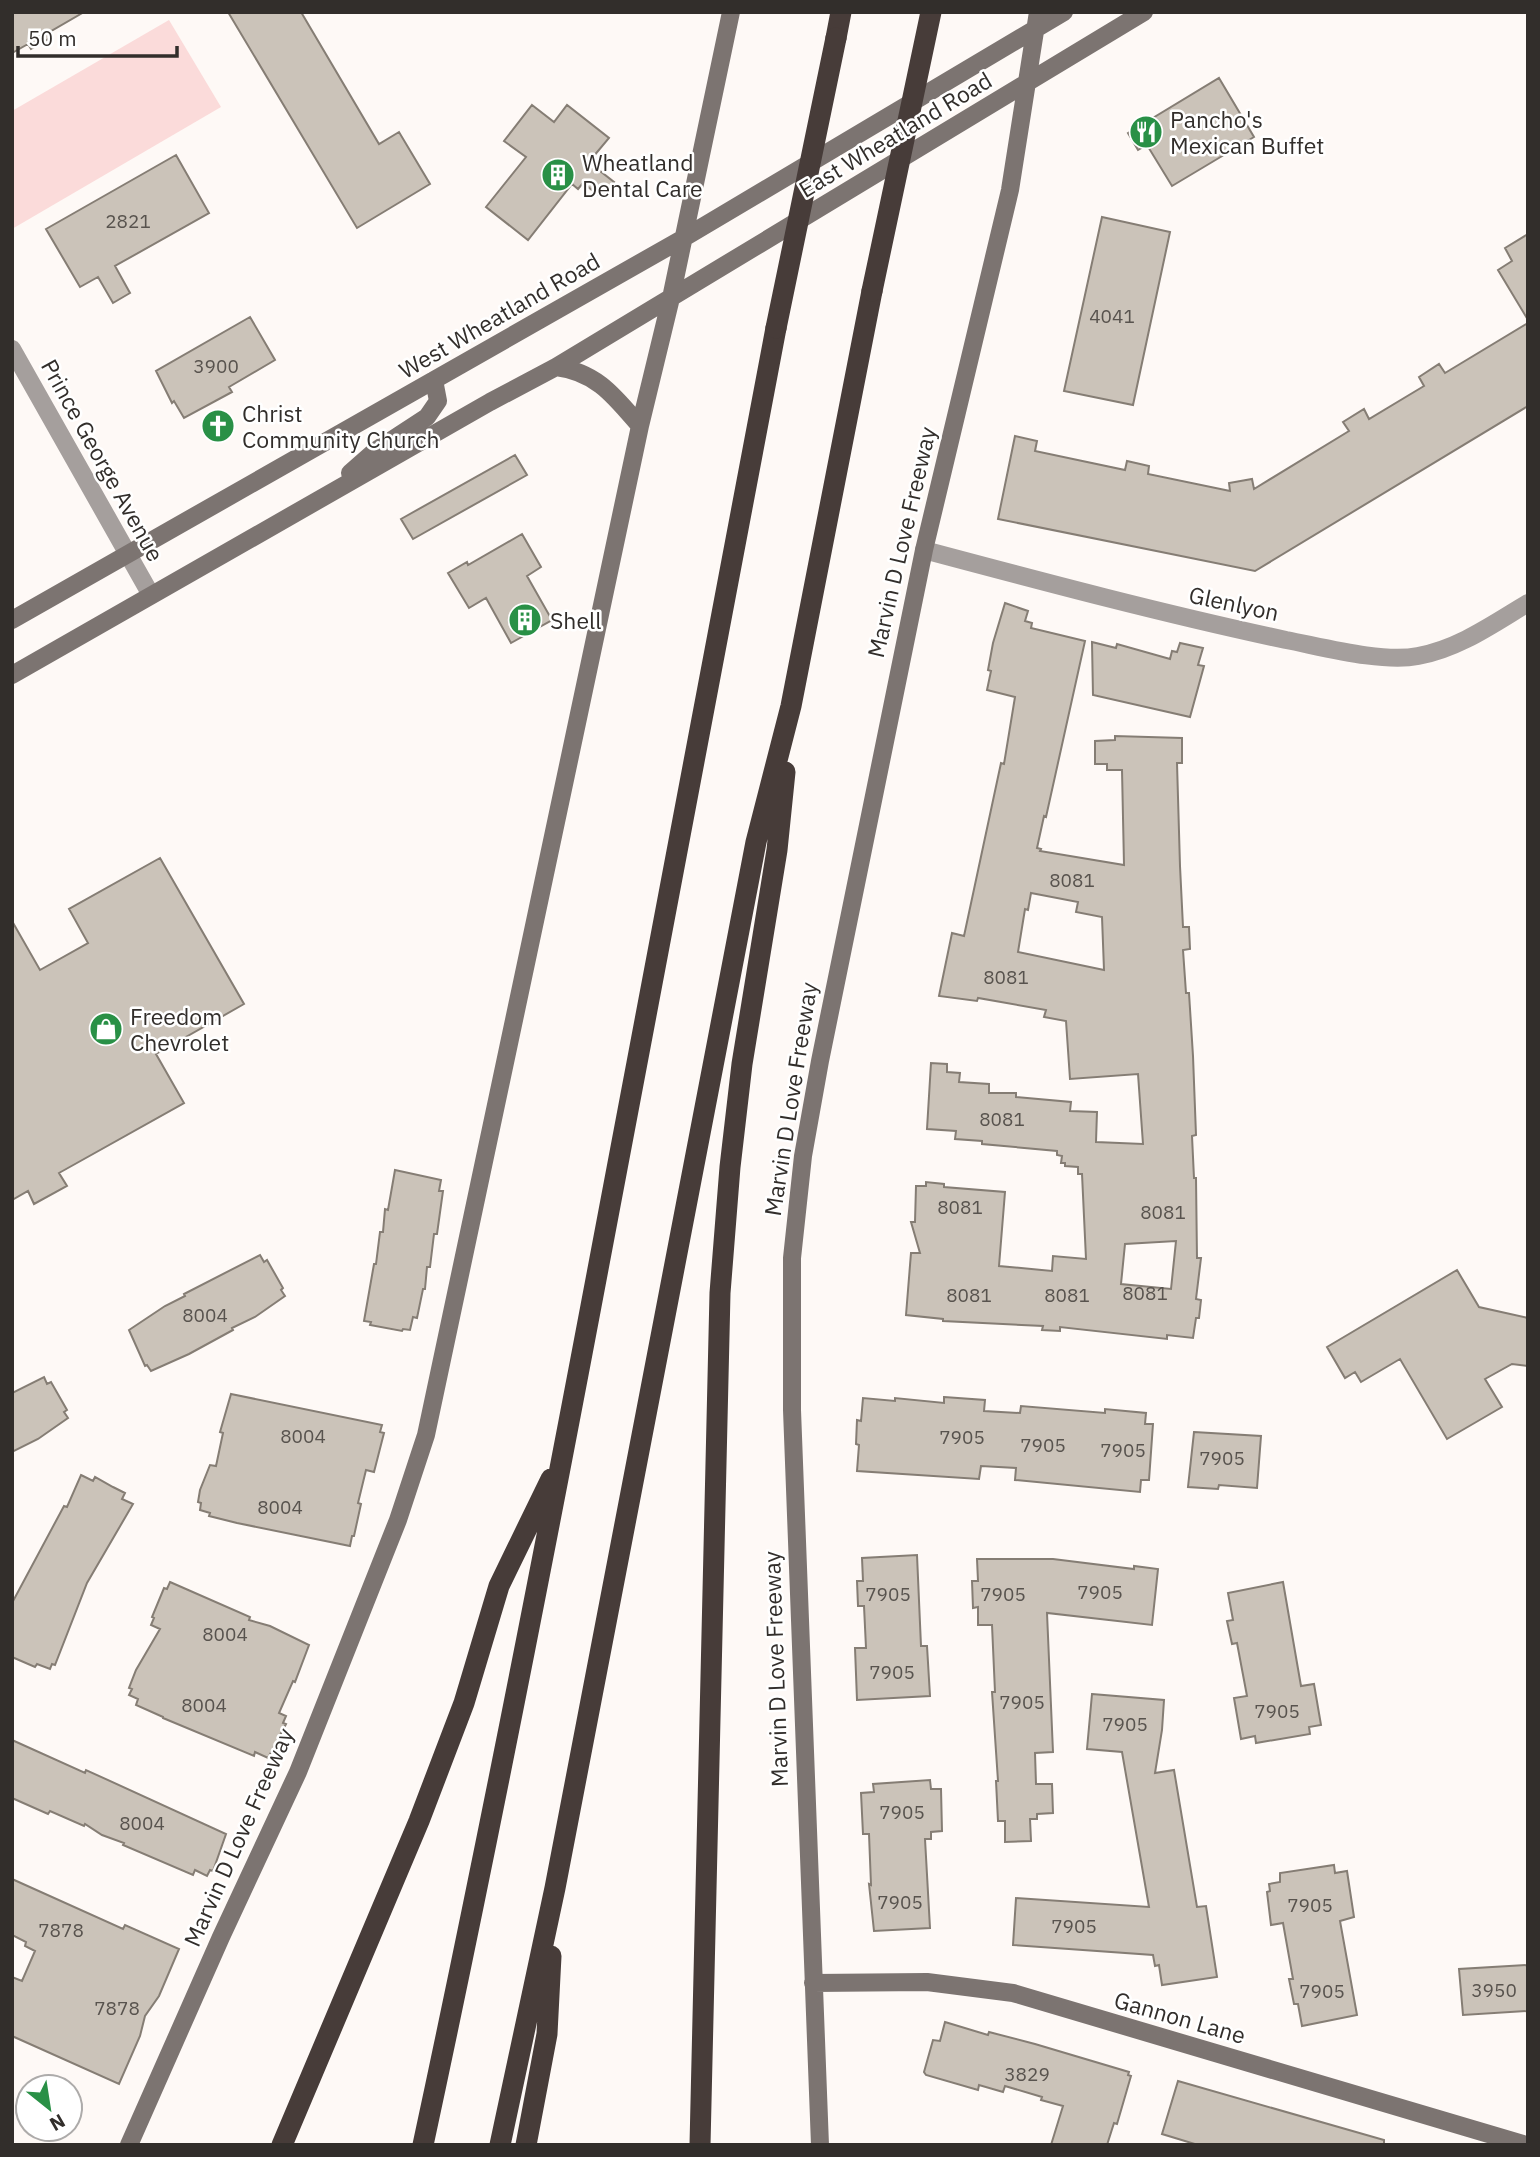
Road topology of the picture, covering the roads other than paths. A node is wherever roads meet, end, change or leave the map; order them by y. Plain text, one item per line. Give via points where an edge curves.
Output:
1 (731, 12) edge
2 (841, 12) edge
3 (931, 12) edge
4 (1064, 12) edge
5 (1144, 12) edge
6 (1037, 21) edge
7 (1027, 82) junction
8 (682, 239) junction
9 (671, 298) junction
10 (12, 349) edge
11 (556, 367) junction
12 (434, 380) junction
13 (640, 426) junction
14 (321, 498) junction
15 (924, 550) junction
16 (127, 554) junction
17 (151, 595) junction
18 (1528, 603) edge
19 (12, 620) edge
20 (12, 675) edge
21 (791, 705) junction
22 (563, 1452) junction
23 (555, 1888) junction
24 (813, 1983) junction
25 (130, 2145) edge
26 (282, 2145) edge
27 (423, 2145) edge
28 (500, 2145) edge
29 (526, 2145) edge
30 (700, 2145) edge
31 (820, 2145) edge
32 (1526, 2145) edge

1 - 8 main road, Marvin D Love Freeway
2 - 22 highway, bridge via 776,328
3 - 21 highway, bridge
4 - 6 main road, East Wheatland Road
5 - 7 main road, East Wheatland Road
6 - 7 main road, Marvin D Love Freeway
6 - 8 main road, East Wheatland Road
7 - 9 main road, East Wheatland Road
7 - 15 main road, Marvin D Love Freeway via 1010,190
8 - 9 main road, Marvin D Love Freeway
8 - 12 main road, West Wheatland Road
9 - 11 main road
9 - 13 main road, Marvin D Love Freeway
10 - 16 street, Prince George Avenue
11 - 13 main road via 576,369 590,377 611,392
11 - 14 main road
12 - 14 main road via 438,401 428,417 375,451
12 - 16 main road, West Wheatland Road
13 - 25 main road, Marvin D Love Freeway via 426,1436 398,1520 298,1772
14 - 17 main road
15 - 18 street, Glenlyon via 1138,607 1387,657 1416,657 1447,648
15 - 24 main road, Marvin D Love Freeway via 820,1060 792,1258 792,1410
16 - 17 street, Prince George Avenue
16 - 19 main road, West Wheatland Road
17 - 20 main road
21 - 23 highway via 754,855
21 - 30 highway via 778,850 741,1064 720,1293
22 - 26 highway via 499,1586 464,1703 419,1821
22 - 27 highway
23 - 28 highway
23 - 29 highway via 547,2034
24 - 31 main road, Marvin D Love Freeway
24 - 32 main road, Gannon Lane via 927,1982 1013,1993

